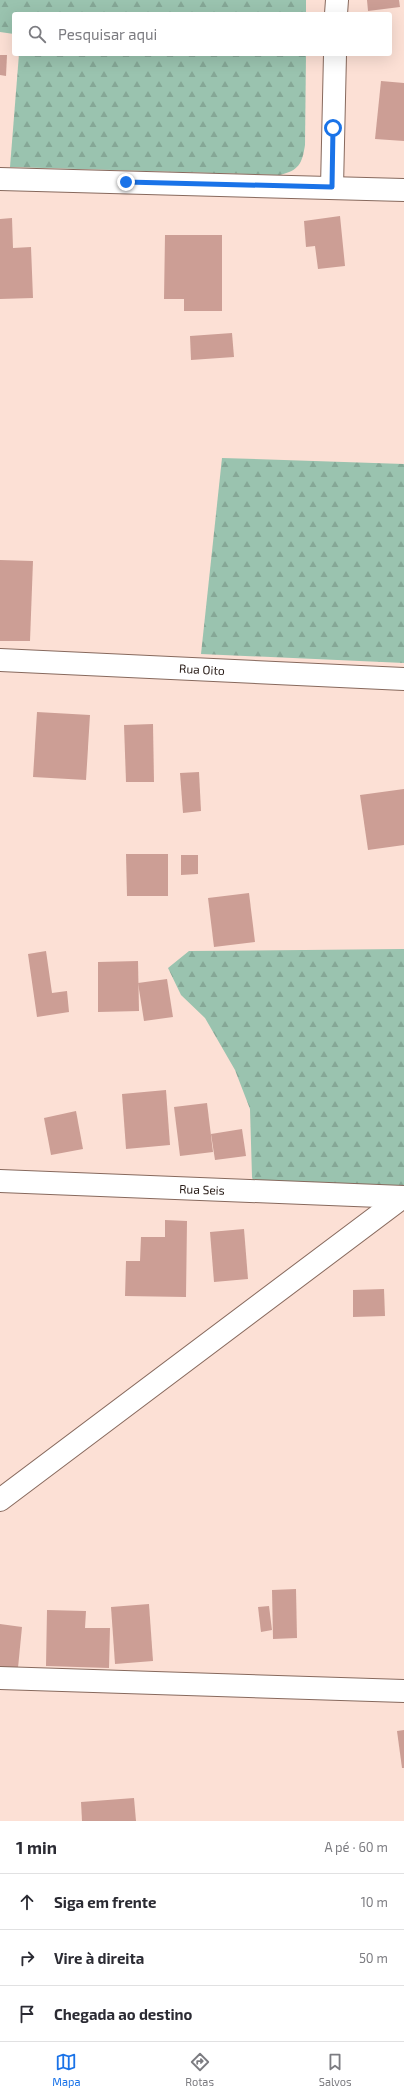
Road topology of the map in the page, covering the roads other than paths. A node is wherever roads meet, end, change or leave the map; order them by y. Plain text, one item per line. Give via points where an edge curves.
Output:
1 (337, 0) edge
2 (336, 12) edge
3 (335, 56) edge
4 (0, 179) edge
5 (332, 187) junction
6 (404, 190) edge
7 (0, 660) edge
8 (404, 679) edge
9 (0, 1181) edge
10 (403, 1197) edge
11 (0, 1500) edge
12 (0, 1678) edge
13 (404, 1691) edge

1 - 2 street
3 - 5 street
4 - 5 street
5 - 6 street
7 - 8 street, Rua Oito
9 - 10 street, Rua Seis
10 - 11 street
12 - 13 street

